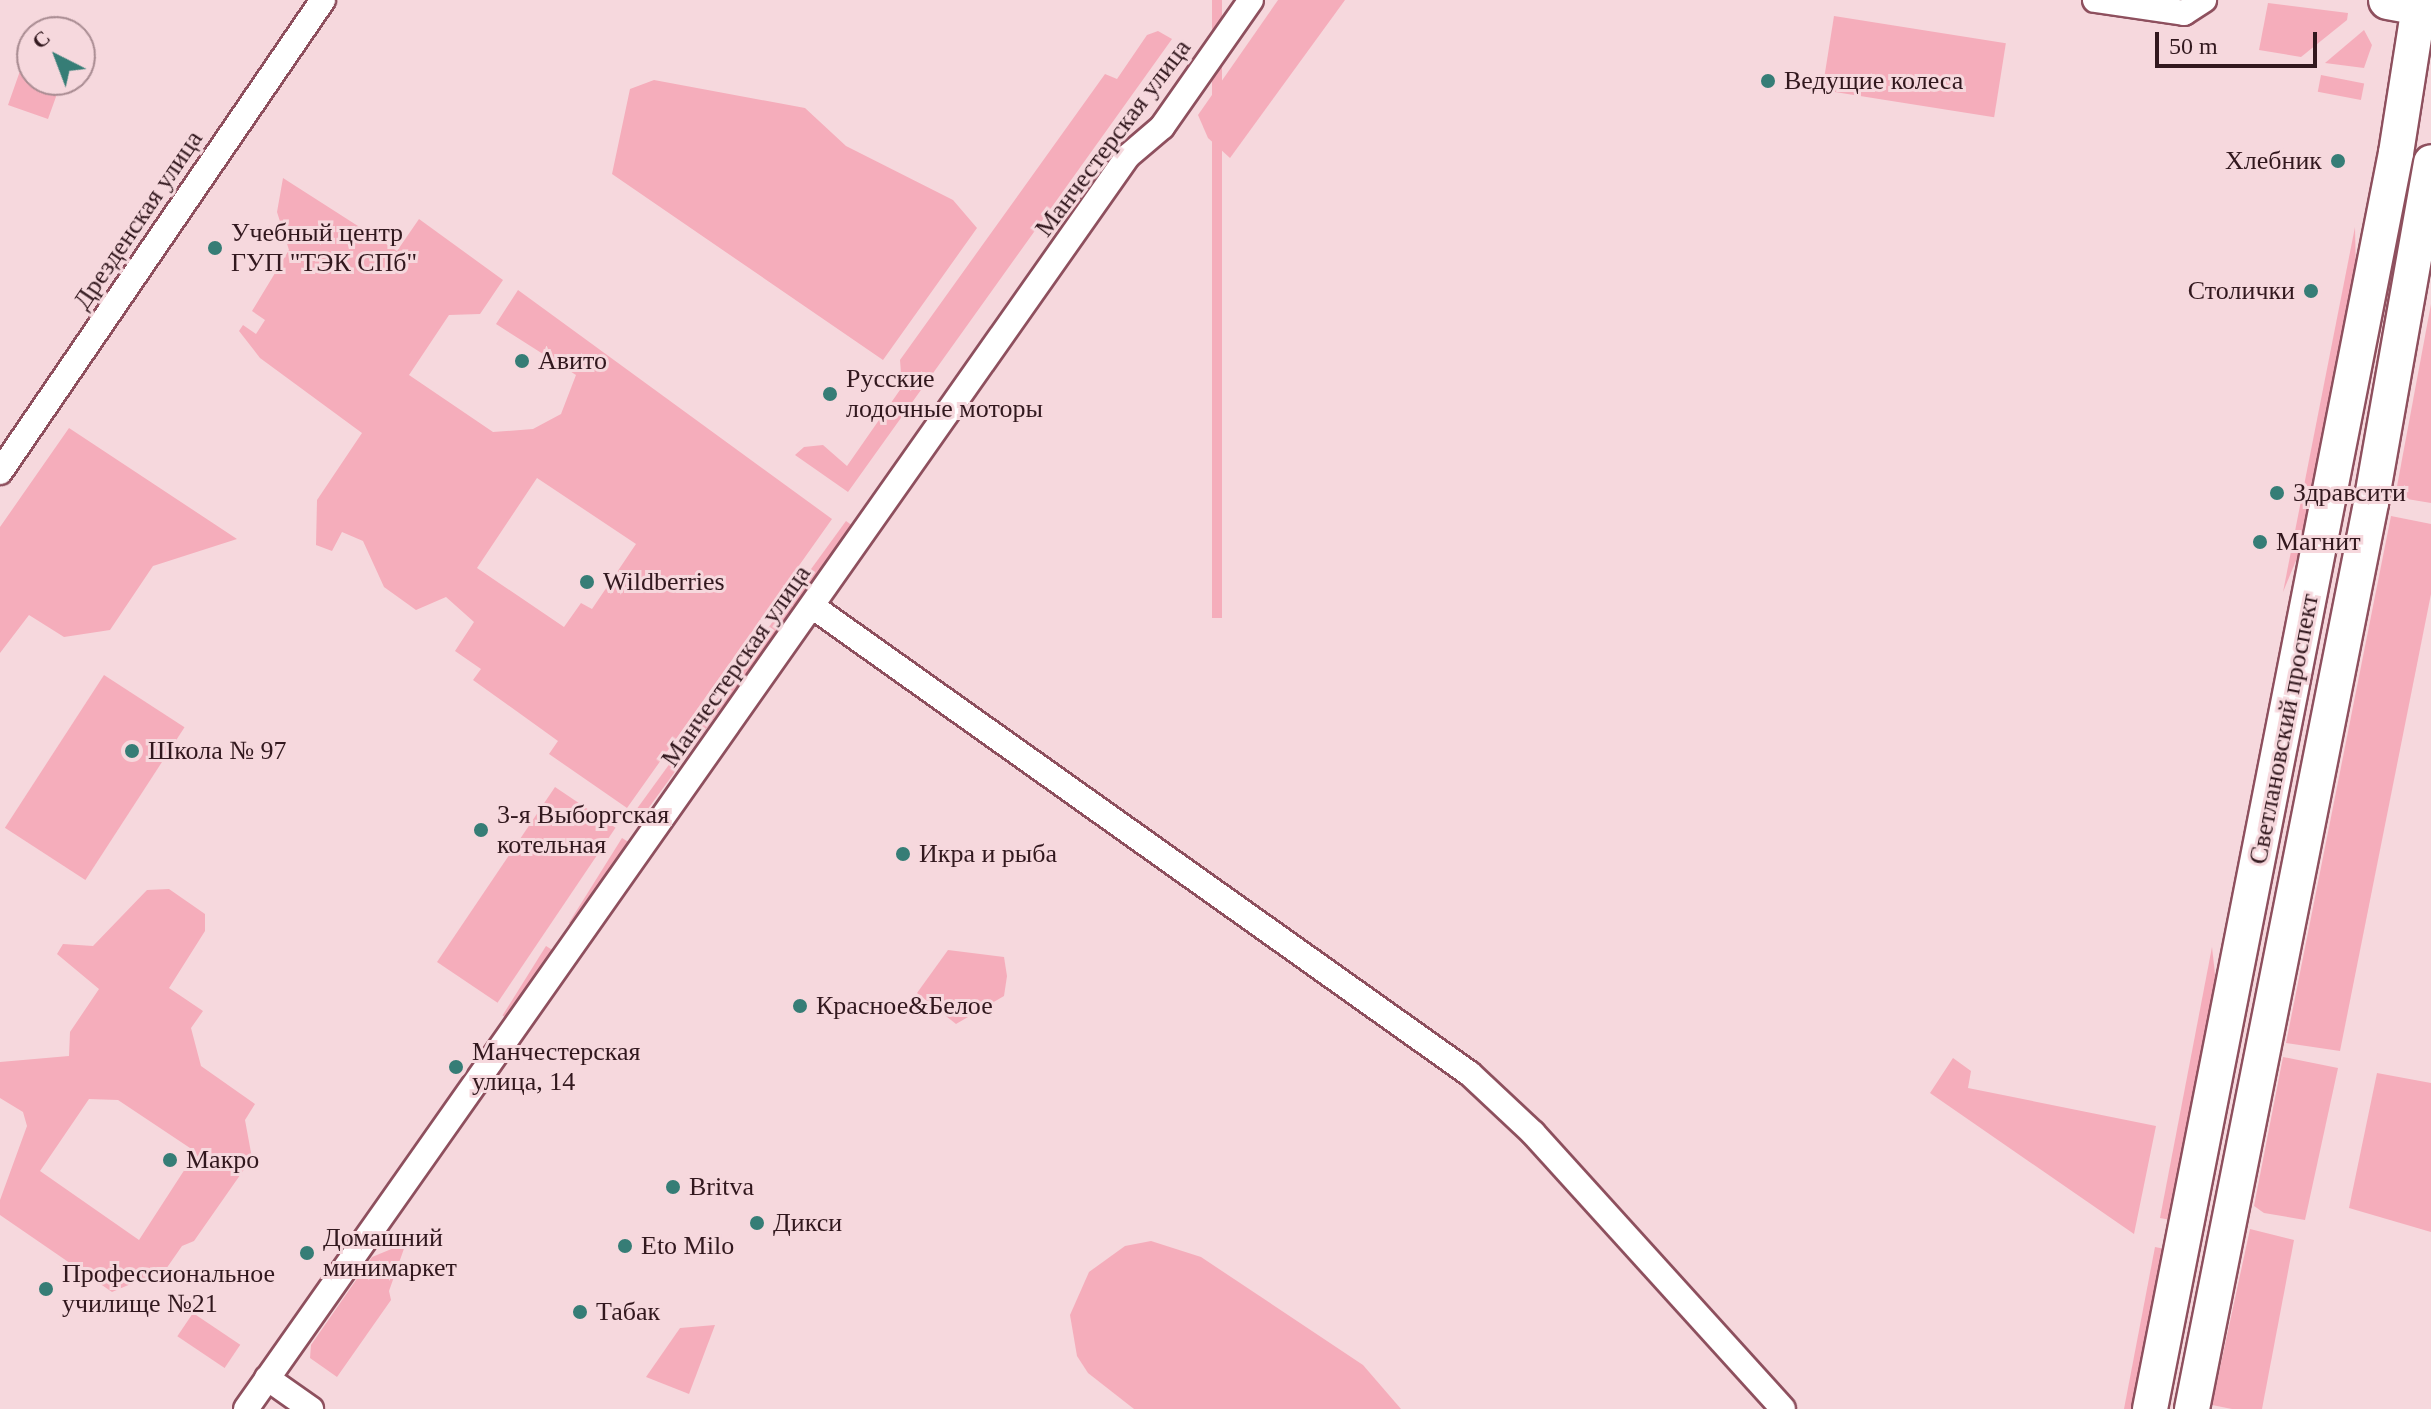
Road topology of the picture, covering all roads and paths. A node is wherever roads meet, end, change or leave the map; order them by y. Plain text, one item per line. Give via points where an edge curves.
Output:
1 (323, 0) edge
2 (1251, 0) edge
3 (2095, 0) edge
4 (2204, 0) edge
5 (2415, 3) edge
6 (2431, 162) edge
7 (0, 472) edge
8 (812, 606) junction
9 (267, 1378) junction
10 (246, 1409) edge
11 (311, 1409) edge
12 (1783, 1409) edge
13 (2150, 1409) edge
14 (2192, 1409) edge

1 - 7 street, Дрезденская улица
2 - 8 street, Манчестерская улица via 1162,127 1128,156
3 - 4 street via 2184,13
5 - 13 main road, Светлановский проспект via 2396,153
6 - 14 main road, Светлановский проспект via 2371,503
8 - 9 street, Манчестерская улица
8 - 12 street via 1470,1074 1533,1133
9 - 10 street, Манчестерская улица
9 - 11 street

